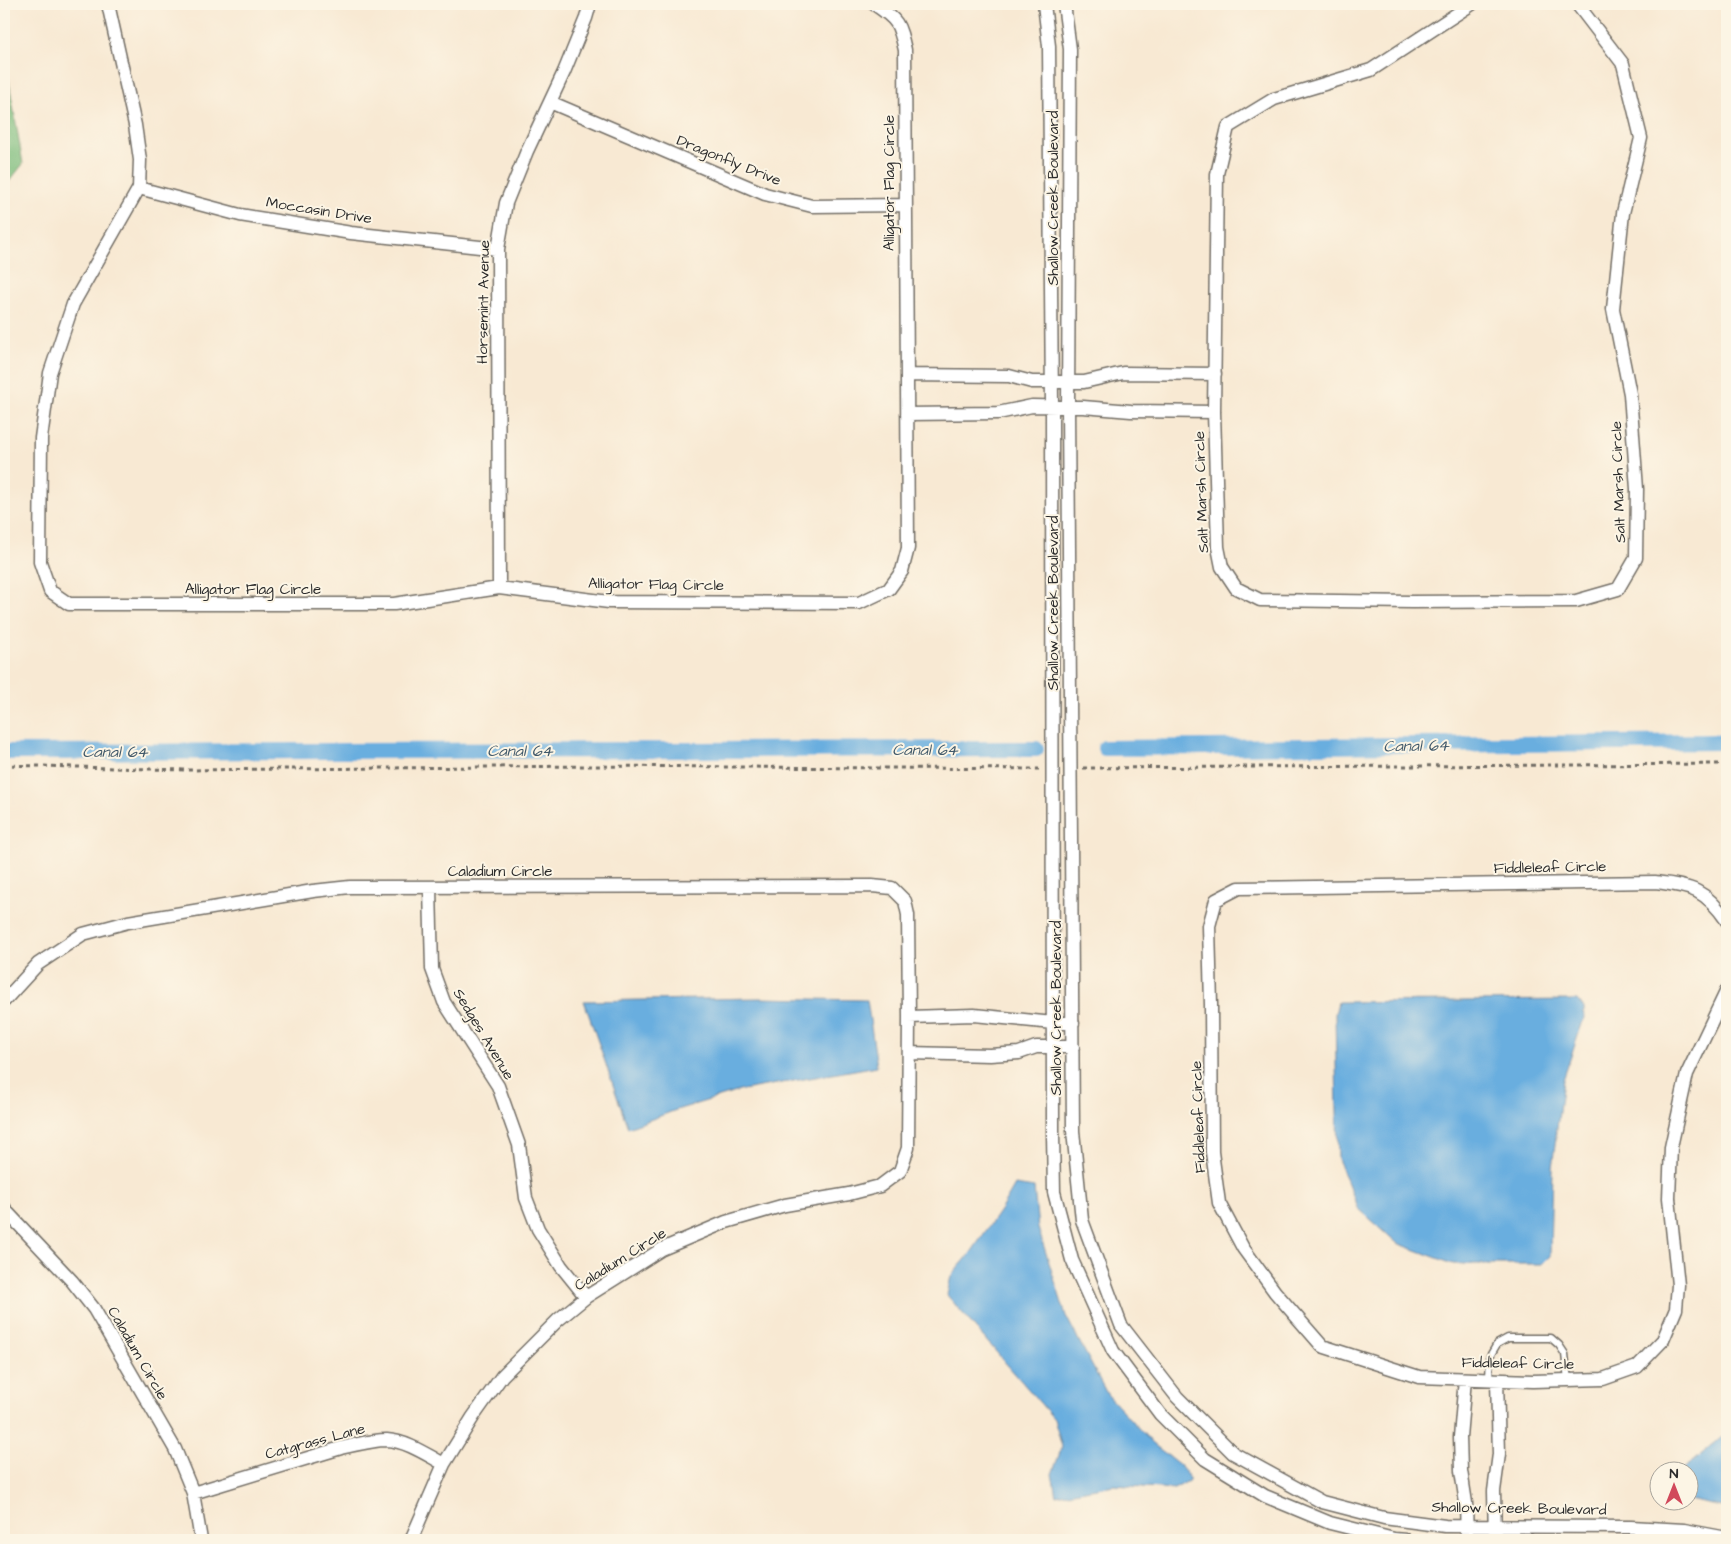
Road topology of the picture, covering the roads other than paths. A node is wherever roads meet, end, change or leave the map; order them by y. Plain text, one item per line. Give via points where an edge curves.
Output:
1 (108, 4) edge
2 (590, 4) edge
3 (874, 4) edge
4 (1044, 4) edge
5 (1064, 4) edge
6 (1472, 4) edge
7 (1577, 4) edge
8 (550, 102) junction
9 (139, 188) junction
10 (906, 205) junction
11 (498, 248) junction
12 (1214, 374) junction
13 (907, 375) junction
14 (1052, 382) junction
15 (1068, 382) junction
16 (1052, 406) junction
17 (1068, 406) junction
18 (1214, 412) junction
19 (907, 414) junction
20 (499, 588) junction
21 (430, 888) junction
22 (1727, 921) edge
23 (1727, 990) edge
24 (4, 1001) edge
25 (909, 1017) junction
26 (1073, 1022) junction
27 (1053, 1023) junction
28 (1053, 1047) junction
29 (1073, 1047) junction
30 (909, 1053) junction
31 (4, 1207) edge
32 (586, 1297) junction
33 (1465, 1379) junction
34 (1493, 1380) junction
35 (1568, 1380) junction
36 (444, 1464) junction
37 (193, 1493) junction
38 (1467, 1526) junction
39 (1494, 1526) junction
40 (1727, 1538) edge
41 (201, 1540) edge
42 (410, 1540) edge
43 (1405, 1540) edge
44 (1467, 1540) edge
45 (1494, 1540) edge

1 - 9 street, Alligator Flag Circle via 136,134 140,160
2 - 8 street, Horsemint Avenue
3 - 10 street, Alligator Flag Circle via 899,26 905,50
4 - 14 street, Shallow Creek Boulevard via 1049,46
5 - 15 street, Shallow Creek Boulevard via 1070,49
6 - 12 street, Salt Marsh Circle via 1371,70 1274,98 1228,127 1217,174
7 - 18 street, Salt Marsh Circle via 1624,64 1641,138 1624,213 1613,309 1630,394 1637,489 1636,558 1618,589 1576,601 1260,600 1236,588 1222,567 1218,546
8 - 10 street, Dragonfly Drive via 765,194 812,206
8 - 11 street, Horsemint Avenue via 506,203
9 - 11 street, Moccasin Drive via 240,215 351,233
9 - 20 street, Alligator Flag Circle via 73,304 50,373 41,438 40,552 50,592 69,604 394,604
10 - 13 street, Alligator Flag Circle
11 - 20 street, Horsemint Avenue
12 - 15 street via 1123,373 1084,382
12 - 18 street, Salt Marsh Circle
13 - 14 street via 1009,376 1032,382
13 - 19 street, Alligator Flag Circle
14 - 15 street
14 - 16 street, Shallow Creek Boulevard
15 - 17 street, Shallow Creek Boulevard
16 - 17 street
16 - 19 street via 1032,406 998,413
16 - 27 street, Shallow Creek Boulevard
17 - 18 street, Salt Marsh Circle
17 - 26 street, Shallow Creek Boulevard
19 - 20 street, Alligator Flag Circle via 908,548 902,571 889,589 859,603 609,602
21 - 24 street, Caladium Circle via 350,887 313,891 128,922 83,934 38,964
21 - 25 street, Caladium Circle via 892,888 905,901 908,915
21 - 32 street, Sedges Avenue via 432,968 444,1002 498,1086 519,1145 526,1198 538,1229 561,1266
22 - 33 street, Fiddleleaf Circle via 1716,904 1697,890 1655,882 1239,888 1216,900 1209,926 1212,1152 1219,1203 1248,1256 1322,1346 1419,1377
23 - 35 street, Fiddleleaf Circle via 1687,1074 1671,1147 1669,1198 1678,1285 1676,1309 1663,1340 1637,1366 1603,1379
25 - 27 street via 974,1015
25 - 30 street, Caladium Circle
26 - 27 street
26 - 29 street, Shallow Creek Boulevard
27 - 28 street, Shallow Creek Boulevard
28 - 29 street
28 - 30 street via 990,1055
28 - 43 street, Shallow Creek Boulevard via 1054,1192 1072,1260 1113,1351 1160,1414 1205,1459 1265,1496 1330,1523
29 - 38 street, Shallow Creek Boulevard via 1073,1131 1082,1220 1121,1325 1177,1397 1233,1453 1322,1502 1384,1518
30 - 32 street, Caladium Circle via 908,1148 900,1171 880,1186 785,1205 726,1222 662,1248
31 - 37 street, Caladium Circle via 94,1309 175,1449
32 - 36 street, Caladium Circle via 502,1376
33 - 34 street, Fiddleleaf Circle
33 - 38 street via 1460,1437
34 - 35 street, Fiddleleaf Circle
34 - 35 lane via 1490,1356 1497,1344 1508,1338 1551,1338 1565,1354
34 - 39 street via 1499,1454
36 - 37 street, Catgrass Lane via 388,1440 340,1448
36 - 42 street, Caladium Circle
37 - 41 street, Caladium Circle
38 - 39 street, Shallow Creek Boulevard
38 - 44 street
39 - 40 street, Shallow Creek Boulevard via 1631,1527 1684,1530
39 - 45 street

